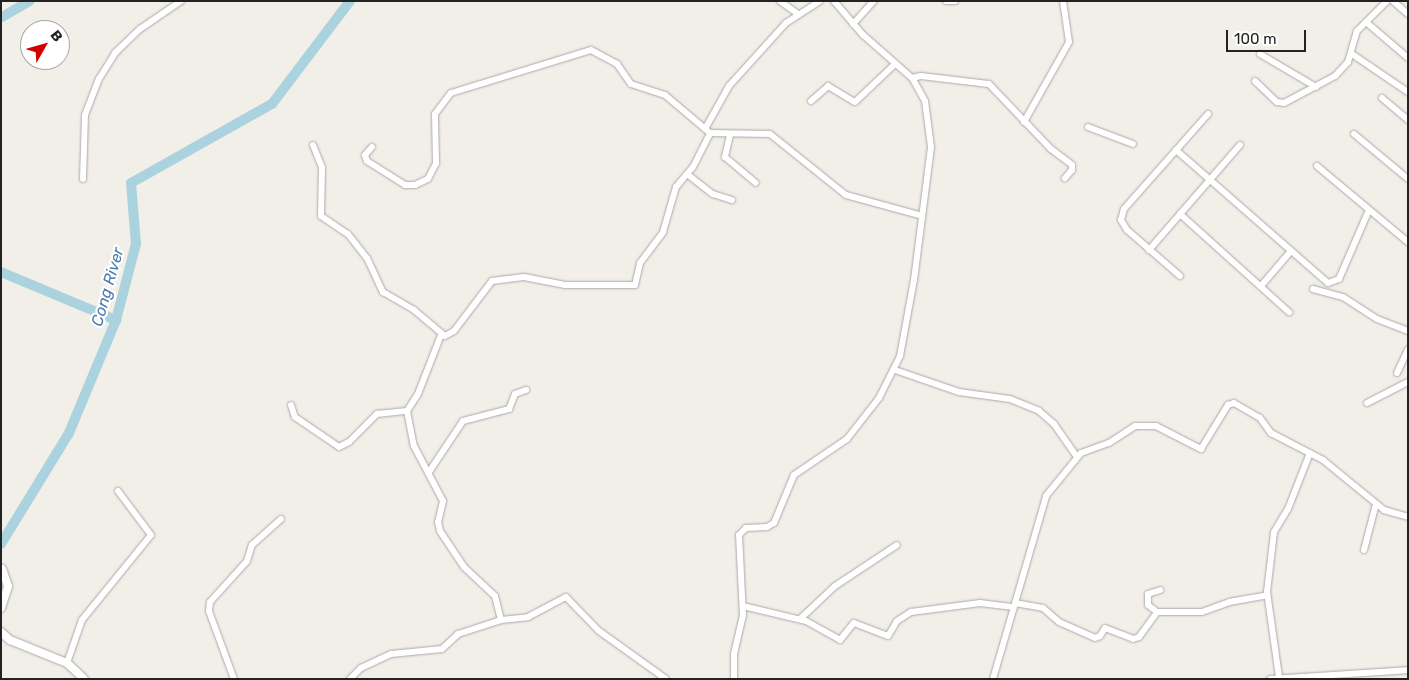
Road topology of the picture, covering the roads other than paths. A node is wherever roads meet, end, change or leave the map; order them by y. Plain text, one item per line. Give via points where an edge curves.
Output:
1 (181, 1) edge
2 (780, 1) edge
3 (820, 1) edge
4 (834, 1) edge
5 (874, 1) edge
6 (946, 1) edge
7 (955, 1) edge
8 (1063, 1) edge
9 (1387, 1) edge
10 (1393, 1) edge
11 (798, 14) junction
12 (1408, 14) edge
13 (1366, 22) junction
14 (853, 24) junction
15 (1260, 54) dead end
16 (1352, 54) junction
17 (1408, 58) edge
18 (895, 64) junction
19 (912, 78) junction
20 (1255, 80) dead end
21 (1316, 87) junction
22 (1408, 92) edge
23 (1382, 98) dead end
24 (811, 101) dead end
25 (1208, 114) dead end
26 (1408, 120) edge
27 (1024, 122) junction
28 (1088, 128) dead end
29 (707, 131) junction
30 (1354, 134) dead end
31 (730, 135) junction
32 (1133, 144) dead end
33 (313, 145) dead end
34 (1240, 145) dead end
35 (372, 147) dead end
36 (1176, 150) junction
37 (1317, 166) dead end
38 (687, 174) junction
39 (1065, 178) dead end
40 (83, 179) dead end
41 (1408, 179) edge
42 (1210, 180) junction
43 (756, 183) dead end
44 (732, 200) dead end
45 (1370, 210) junction
46 (1180, 214) junction
47 (922, 216) junction
48 (1408, 230) edge
49 (1406, 240) edge
50 (1149, 250) junction
51 (1291, 251) junction
52 (1180, 276) dead end
53 (1261, 286) junction
54 (1313, 289) dead end
55 (1289, 312) dead end
56 (1408, 331) edge
57 (441, 335) junction
58 (1408, 349) edge
59 (895, 370) junction
60 (1397, 373) dead end
61 (1408, 382) edge
62 (526, 390) dead end
63 (1367, 403) dead end
64 (291, 405) dead end
65 (407, 411) junction
66 (1310, 453) junction
67 (1077, 457) junction
68 (429, 472) junction
69 (118, 491) dead end
70 (1376, 504) junction
71 (1408, 517) edge
72 (281, 519) dead end
73 (897, 545) dead end
74 (1364, 550) dead end
75 (2, 569) edge
76 (1160, 590) dead end
77 (1267, 595) junction
78 (1015, 605) junction
79 (743, 606) junction
80 (1, 608) edge
81 (1157, 612) junction
82 (800, 619) junction
83 (501, 620) junction
84 (1, 632) edge
85 (66, 663) junction
86 (1408, 670) edge
87 (1278, 678) edge
88 (84, 679) edge
89 (234, 679) edge
90 (350, 679) edge
91 (666, 679) edge
92 (734, 679) edge
93 (993, 679) edge
94 (1270, 679) edge

1 - 40 street via 140,29 115,53 100,79 85,115
2 - 11 street
3 - 11 street
4 - 14 street
5 - 14 street
6 - 7 street
8 - 27 street via 1071,36
9 - 13 street
10 - 12 street
11 - 29 street via 728,86
13 - 16 street via 1355,35
13 - 17 street
14 - 18 street
15 - 21 street
16 - 21 street via 1343,69
16 - 22 street
18 - 19 street
18 - 24 street via 855,102 828,86
19 - 27 street via 921,76 989,84
19 - 47 street via 925,101 930,131
20 - 21 street via 1281,103
23 - 26 street
25 - 36 street
27 - 39 street via 1072,164 1072,170
28 - 32 street
29 - 31 street
29 - 35 street via 666,95 631,84 617,64 591,50 451,92 436,114 438,154 434,169 428,179 415,185 405,185 367,161 365,155
29 - 38 street
30 - 41 street
31 - 43 street via 725,157
31 - 47 street via 770,134 846,195
33 - 57 street via 322,167 321,216 348,234 367,258 383,292 414,310
34 - 42 street
36 - 42 street
36 - 50 street via 1124,209 1121,220
37 - 45 street
38 - 44 street via 713,194
38 - 57 street via 676,187 663,232 640,263 635,285 565,285 524,277 492,281 452,334
42 - 46 street
42 - 51 street
45 - 49 street
45 - 51 street via 1339,279 1328,283
46 - 50 street
46 - 53 street
47 - 59 street via 903,344
48 - 49 street
50 - 52 street
51 - 53 street
53 - 55 street
54 - 56 street via 1343,297 1377,319
57 - 65 street via 418,394
58 - 60 street
59 - 67 street via 958,392 1010,399 1039,411 1054,424
59 - 79 street via 879,398 847,439 794,475 774,524 742,531 739,535
61 - 63 street
62 - 68 street via 515,394 509,409 463,421
64 - 65 street via 295,417 339,447 377,414
65 - 68 street via 415,451
66 - 67 street via 1271,433 1260,418 1231,403 1201,449 1156,426 1142,425
66 - 70 street via 1330,464
66 - 77 street via 1288,509 1274,532
67 - 78 street via 1046,496
68 - 83 street via 443,501 438,522 440,531 464,567 495,596
69 - 85 street via 151,535 84,617
70 - 71 street via 1390,514
70 - 74 street
72 - 89 street via 252,545 247,561 210,602 209,611
73 - 82 street via 835,586
75 - 80 street via 8,586
76 - 81 street via 1148,594 1148,605
77 - 81 street via 1229,602 1202,612
77 - 87 street
78 - 81 street via 1043,608 1059,622 1095,638 1105,628 1136,639
78 - 82 street via 980,603 911,612 897,621 888,636 854,623 840,640
78 - 93 street
79 - 82 street
79 - 92 street via 734,654
83 - 90 street via 458,634 442,649 391,654 361,668
83 - 91 street via 528,617 566,597 600,631
84 - 85 street via 10,640
85 - 88 street
86 - 87 street
87 - 94 street

